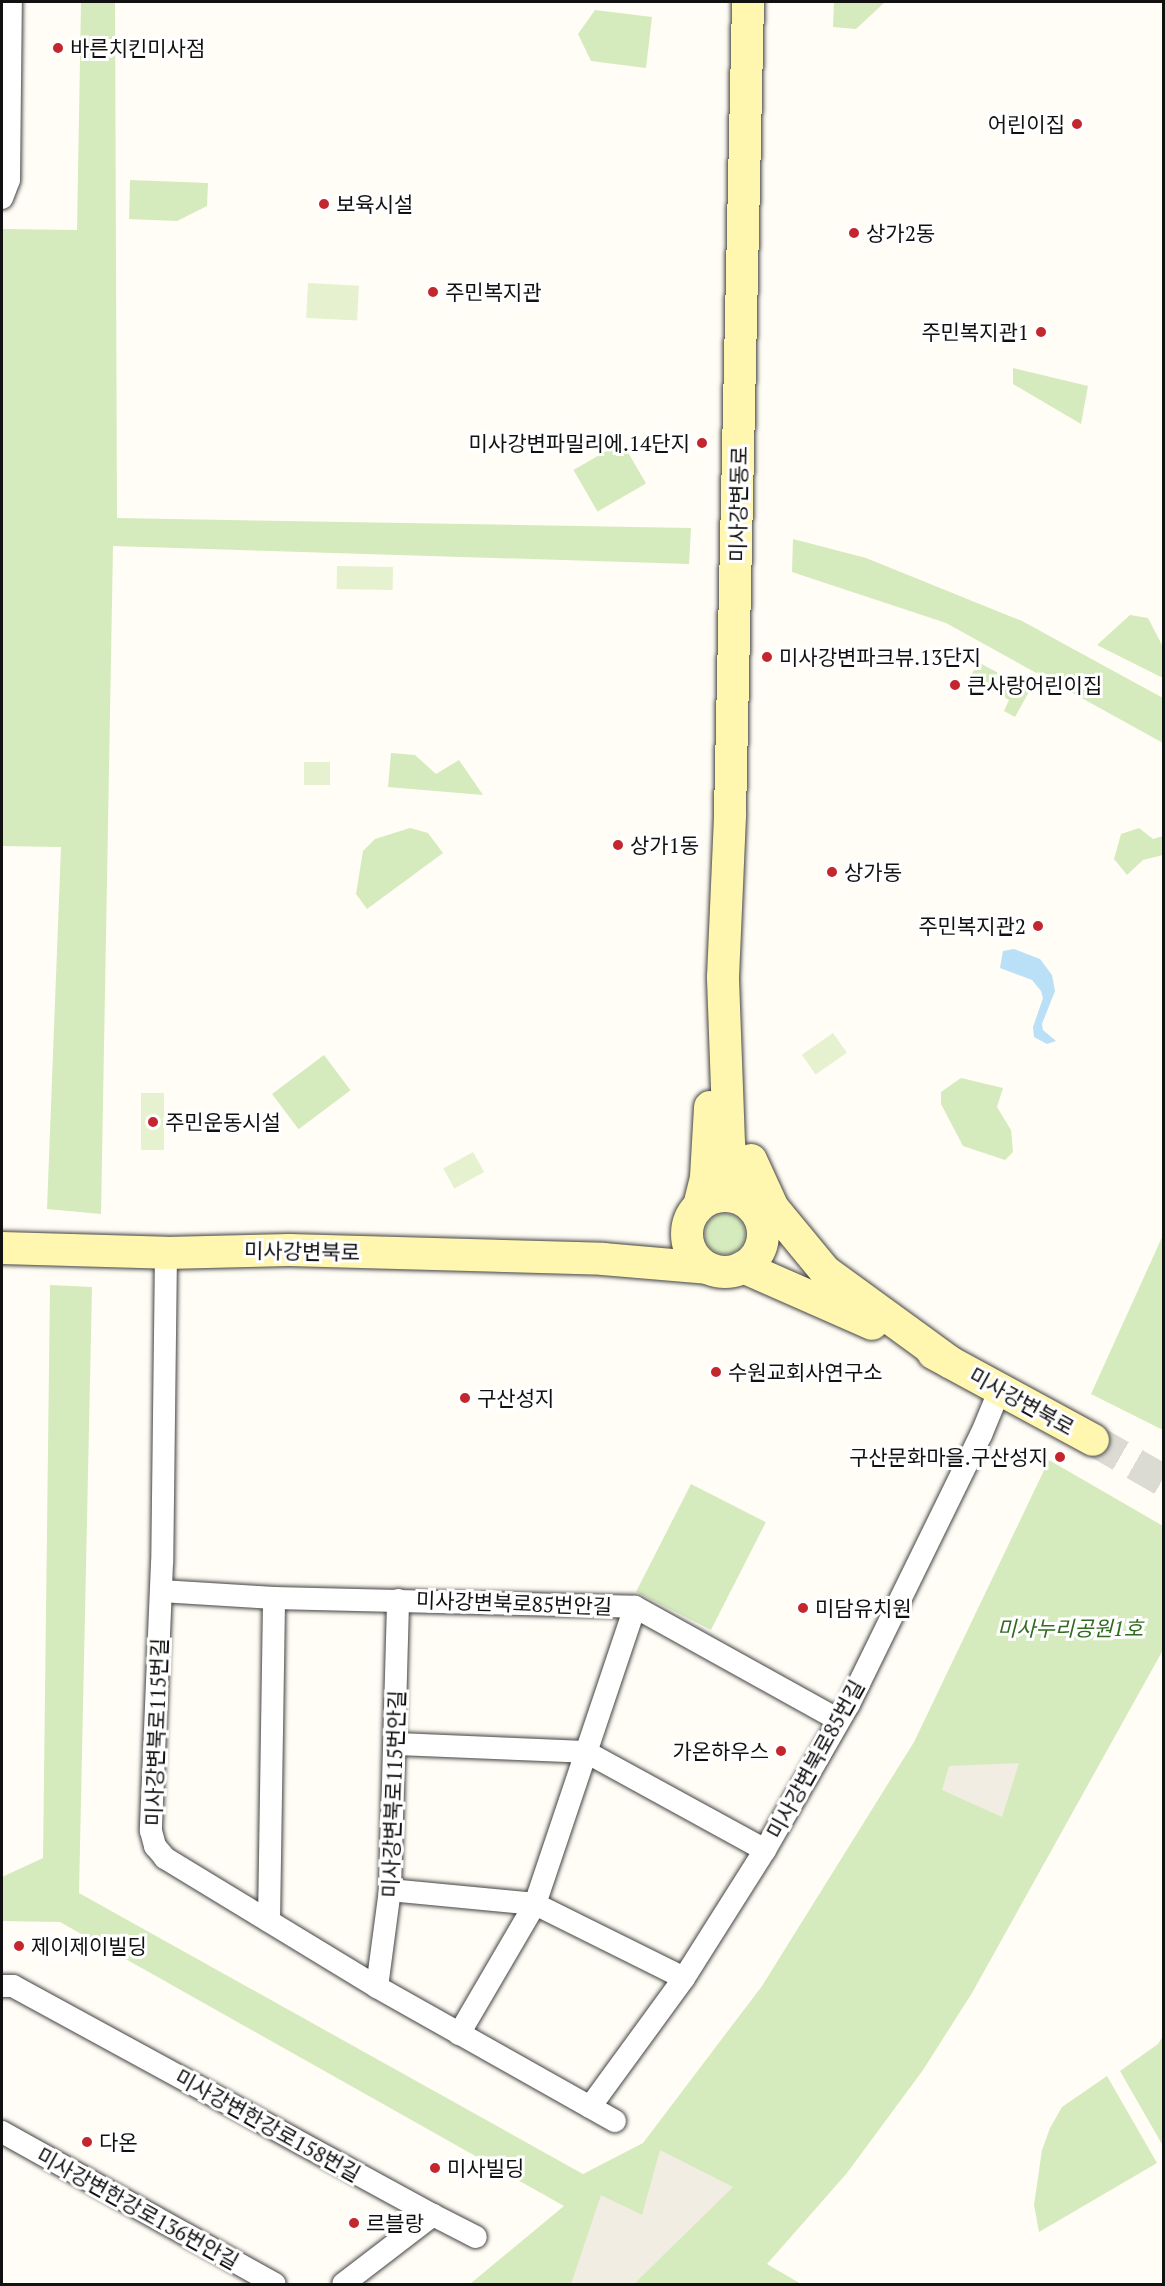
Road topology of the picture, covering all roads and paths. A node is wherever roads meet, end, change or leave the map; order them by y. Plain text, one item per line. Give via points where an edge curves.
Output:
1 (11, 2) edge
2 (748, 2) edge
3 (5, 65) edge
4 (2, 198) edge
5 (725, 1006) junction
6 (747, 1202) junction
7 (693, 1216) junction
8 (763, 1236) junction
9 (2, 1248) edge
10 (166, 1253) junction
11 (603, 1259) junction
12 (743, 1267) junction
13 (707, 1268) junction
14 (877, 1327) junction
15 (950, 1362) junction
16 (1000, 1389) junction
17 (1093, 1440) tunnel mouth
18 (161, 1591) junction
19 (274, 1598) junction
20 (398, 1600) junction
21 (634, 1607) junction
22 (839, 1720) junction
23 (397, 1744) junction
24 (586, 1752) junction
25 (765, 1850) junction
26 (390, 1890) junction
27 (535, 1904) junction
28 (269, 1922) junction
29 (684, 1978) junction
30 (2, 1986) edge
31 (376, 1987) junction
32 (459, 2034) junction
33 (590, 2107) junction
34 (615, 2121) dead end
35 (2, 2132) edge
36 (433, 2215) junction
37 (476, 2237) dead end
38 (275, 2284) edge
39 (343, 2284) edge

1 - 3 street
2 - 5 main road, 미사강변동로
3 - 4 street via 9,180
5 - 6 main road via 729,1143 734,1175
5 - 7 main road via 711,1088 706,1177
5 - 15 main road via 749,1156 773,1208 825,1270
6 - 7 main road via 722,1196
6 - 8 main road via 762,1223
7 - 11 main road via 665,1240
7 - 13 main road via 691,1251
8 - 12 main road via 754,1259
8 - 14 main road via 806,1275
9 - 10 main road, 미사강변북로
10 - 11 main road, 미사강변북로 via 288,1250
10 - 18 street, 미사강변북로115번길
11 - 13 main road, 미사강변북로
12 - 13 main road via 731,1272
12 - 14 main road via 800,1289
14 - 15 main road
15 - 16 main road, 미사강변북로
16 - 17 main road, 미사강변북로
16 - 22 street, 미사강변북로85번길 via 981,1435
18 - 19 street, 미사강변북로85번안길
18 - 28 street, 미사강변북로115번길 via 151,1831 155,1846 165,1858
19 - 20 street, 미사강변북로85번안길
19 - 28 street
20 - 21 street, 미사강변북로85번안길
20 - 23 street, 미사강변북로115번안길
21 - 22 street, 미사강변북로85번안길
21 - 24 street
22 - 25 street, 미사강변북로85번길
23 - 24 street
23 - 26 street, 미사강변북로115번안길
24 - 25 street
24 - 27 street
25 - 29 street, 미사강변북로85번길
26 - 27 street
26 - 31 street, 미사강변북로115번안길
27 - 29 street
27 - 32 street
28 - 31 street, 미사강변북로115번길
29 - 33 street, 미사강변북로85번길
30 - 36 street, 미사강변한강로158번길 via 13,1986
31 - 32 street, 미사강변북로115번길
32 - 33 street, 미사강변북로115번길
33 - 34 street, 미사강변북로115번길
35 - 38 street, 미사강변한강로136번안길
36 - 37 street, 미사강변한강로158번길
36 - 39 street

